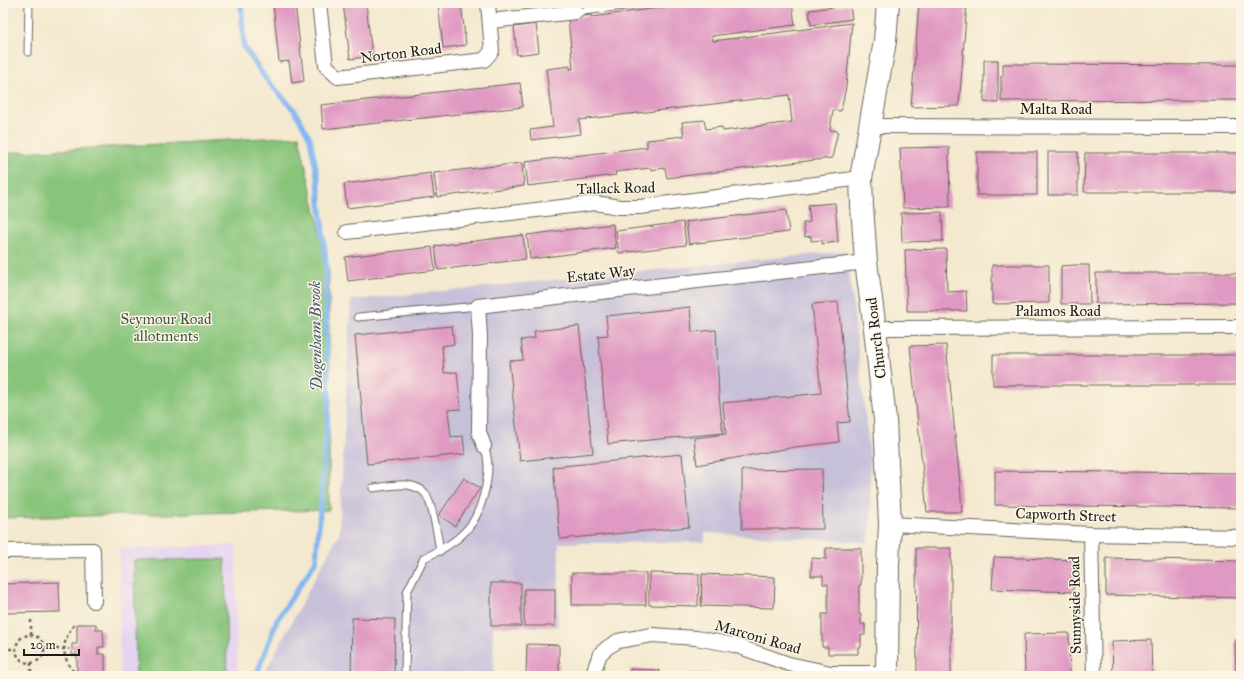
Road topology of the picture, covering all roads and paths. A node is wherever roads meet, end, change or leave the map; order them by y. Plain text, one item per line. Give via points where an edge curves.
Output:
1 (30, 3) edge
2 (319, 3) edge
3 (488, 3) edge
4 (646, 3) edge
5 (810, 3) edge
6 (888, 3) edge
7 (799, 4) dead end
8 (576, 12) joint
9 (490, 21) junction
10 (28, 52) dead end
11 (870, 126) junction
12 (1241, 127) edge
13 (861, 178) junction
14 (347, 232) dead end
15 (866, 262) junction
16 (478, 306) junction
17 (358, 318) dead end
18 (1241, 327) edge
19 (875, 330) junction
20 (484, 446) joint
21 (373, 488) dead end
22 (890, 524) junction
23 (1091, 534) junction
24 (1241, 537) edge
25 (3, 551) edge
26 (440, 551) junction
27 (94, 601) dead end
28 (31, 620) dead end
29 (74, 626) dead end
30 (31, 635) junction
31 (3, 649) edge
32 (17, 649) junction
33 (44, 649) junction
34 (64, 649) junction
35 (69, 649) dead end
36 (31, 663) junction
37 (405, 670) dead end
38 (787, 670) edge
39 (74, 672) dead end
40 (887, 674) edge
41 (31, 676) edge
42 (594, 676) edge
43 (1094, 676) edge

1 - 10 lane
2 - 9 street, Norton Road via 326,66 338,77 484,60 492,51
3 - 9 street
4 - 8 lane
5 - 7 path
6 - 11 main road, Church Road via 885,41
8 - 9 street
11 - 12 street, Malta Road
11 - 13 main road, Church Road
13 - 14 street, Tallack Road via 640,207 596,203
13 - 15 main road, Church Road
15 - 16 street, Estate Way
15 - 19 main road, Church Road
16 - 17 lane
16 - 20 street via 479,432
18 - 19 street, Palamos Road
19 - 22 main road, Church Road via 885,420
20 - 26 lane via 488,458 488,475 481,507 470,527
21 - 26 lane via 407,485 424,492 428,499
22 - 23 street, Capworth Street
22 - 40 main road, Church Road
23 - 24 street, Capworth Street
23 - 43 street, Sunnyside Road
25 - 27 street via 93,550
26 - 37 lane via 424,558 407,592
28 - 30 path
29 - 34 path via 65,640
30 - 32 path via 21,638
30 - 33 path via 38,637
31 - 32 path
32 - 36 path via 23,661
33 - 34 path
33 - 36 path via 40,659
34 - 35 path
34 - 39 path via 67,661
36 - 41 path
38 - 40 street, Marconi Road
38 - 42 street, Marconi Road via 734,645 696,638 652,635 618,641 608,647 600,654

